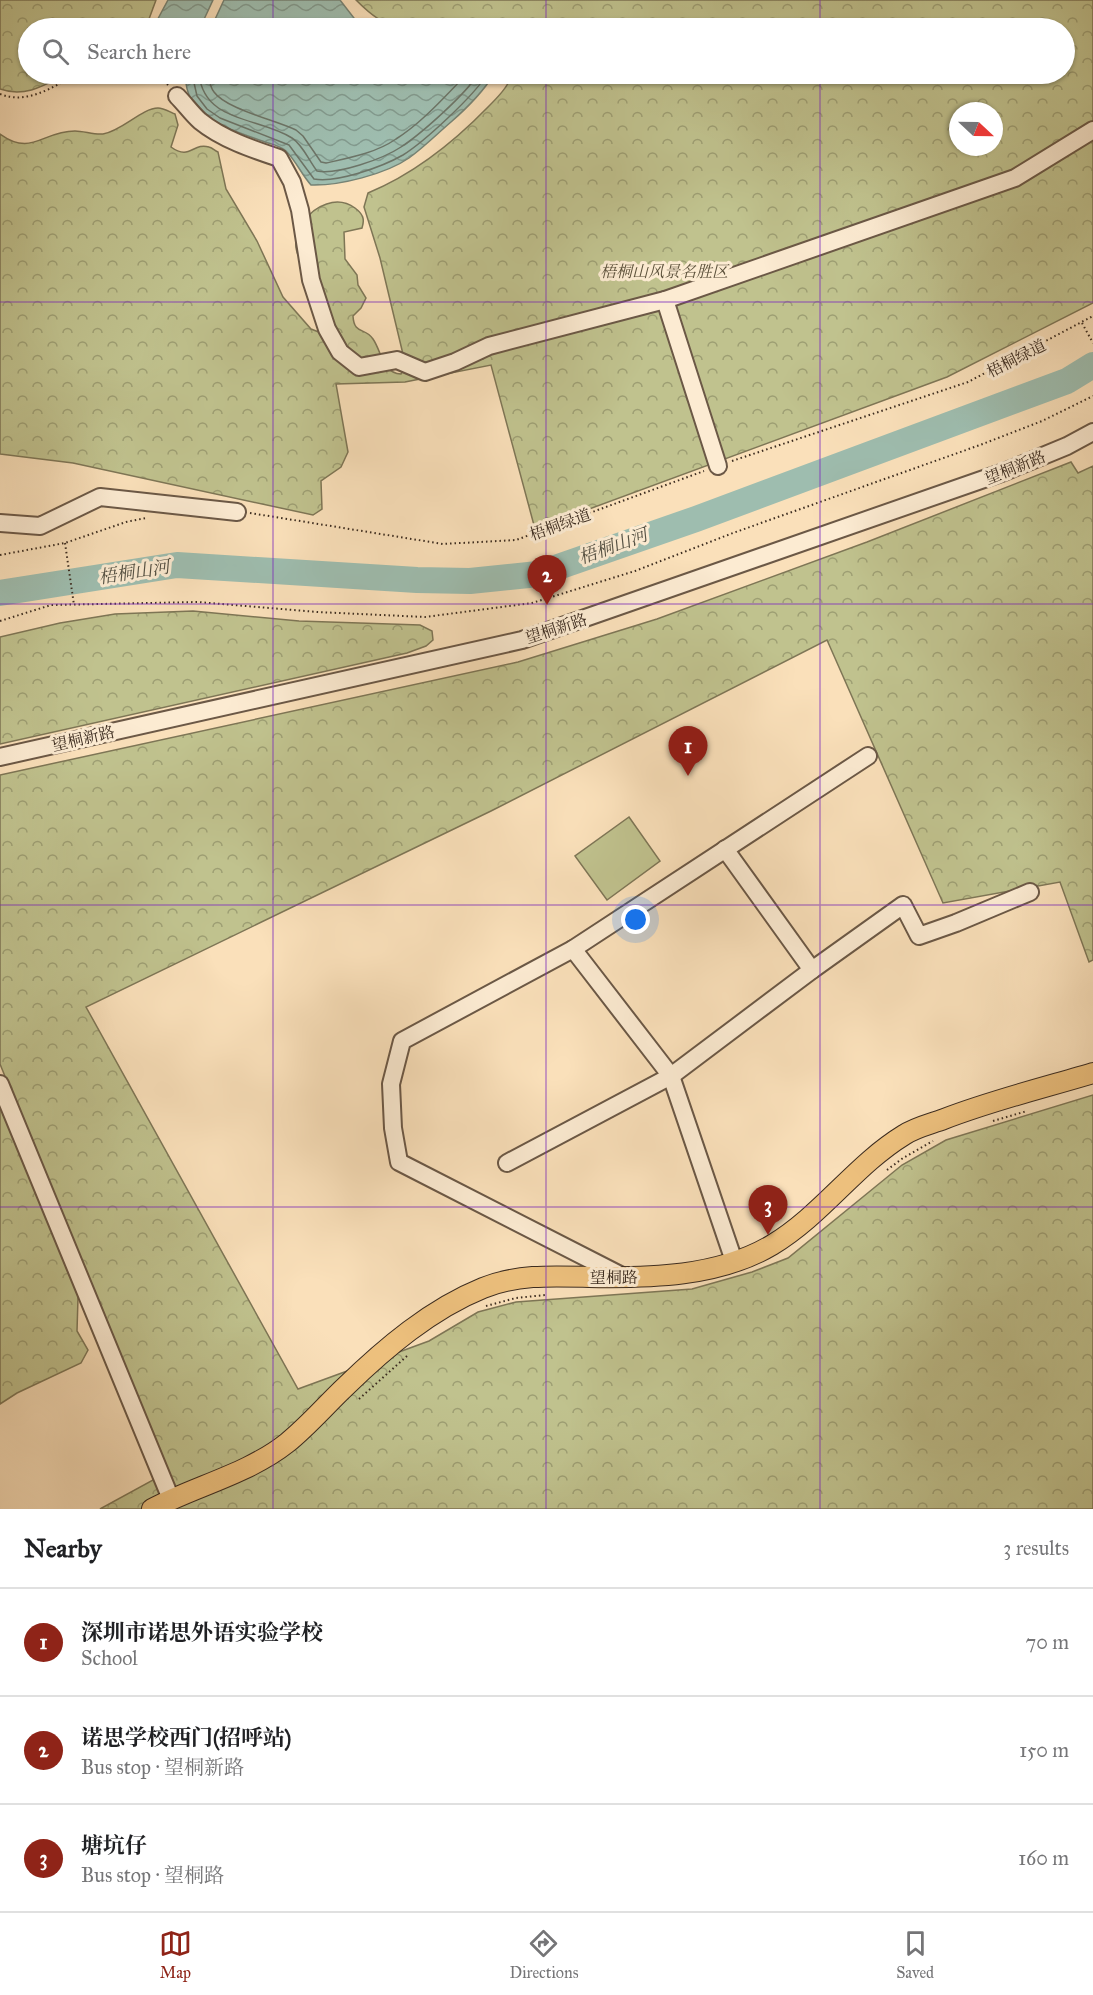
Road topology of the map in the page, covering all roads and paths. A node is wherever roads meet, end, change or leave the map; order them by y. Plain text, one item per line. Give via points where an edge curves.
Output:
1 (59, 84) edge
2 (0, 94) edge
3 (177, 96) dead end
4 (1093, 130) edge
5 (666, 300) junction
6 (1093, 316) edge
7 (1083, 325) junction
8 (1093, 343) edge
9 (1093, 396) edge
10 (1093, 432) edge
11 (718, 466) junction
12 (237, 512) joint
13 (146, 518) dead end
14 (0, 523) edge
15 (65, 543) junction
16 (0, 555) edge
17 (74, 605) junction
18 (0, 621) edge
19 (868, 756) dead end
20 (0, 757) edge
21 (725, 849) junction
22 (1030, 892) dead end
23 (573, 949) junction
24 (812, 970) junction
25 (1093, 1073) edge
26 (672, 1076) junction
27 (0, 1084) edge
28 (507, 1163) dead end
29 (734, 1262) junction
30 (625, 1278) junction
31 (171, 1499) junction
32 (152, 1509) edge

1 - 2 path via 22,98
3 - 5 street via 216,131 248,148 279,158 292,182 300,210 311,280 327,329 340,352 359,367 397,360 425,372 489,346
4 - 5 street via 1015,178
5 - 11 street
6 - 7 path, 梧桐绿道
7 - 8 path
7 - 11 path, 梧桐绿道 via 968,382
9 - 17 path via 980,445 635,571 532,603 425,617 198,602
10 - 20 street, 望桐新路 via 1004,472 522,640
11 - 12 path, 梧桐绿道 via 516,540 443,544
12 - 14 street via 100,497 40,526
13 - 15 path
15 - 16 path
15 - 17 path
17 - 18 path via 51,605
19 - 21 street
21 - 23 street
21 - 24 street
22 - 24 street via 919,936 903,905
23 - 26 street
23 - 30 street via 402,1041 391,1084 393,1128 399,1162
24 - 26 street
25 - 29 main road, 望桐路 via 967,1110 905,1134 853,1175 819,1210 772,1245
26 - 28 street
26 - 29 street
27 - 31 street
29 - 30 main road, 望桐路 via 687,1273
30 - 31 main road, 望桐路 via 516,1278 486,1286 453,1302 404,1335 284,1445 248,1467
31 - 32 main road, 望桐路

